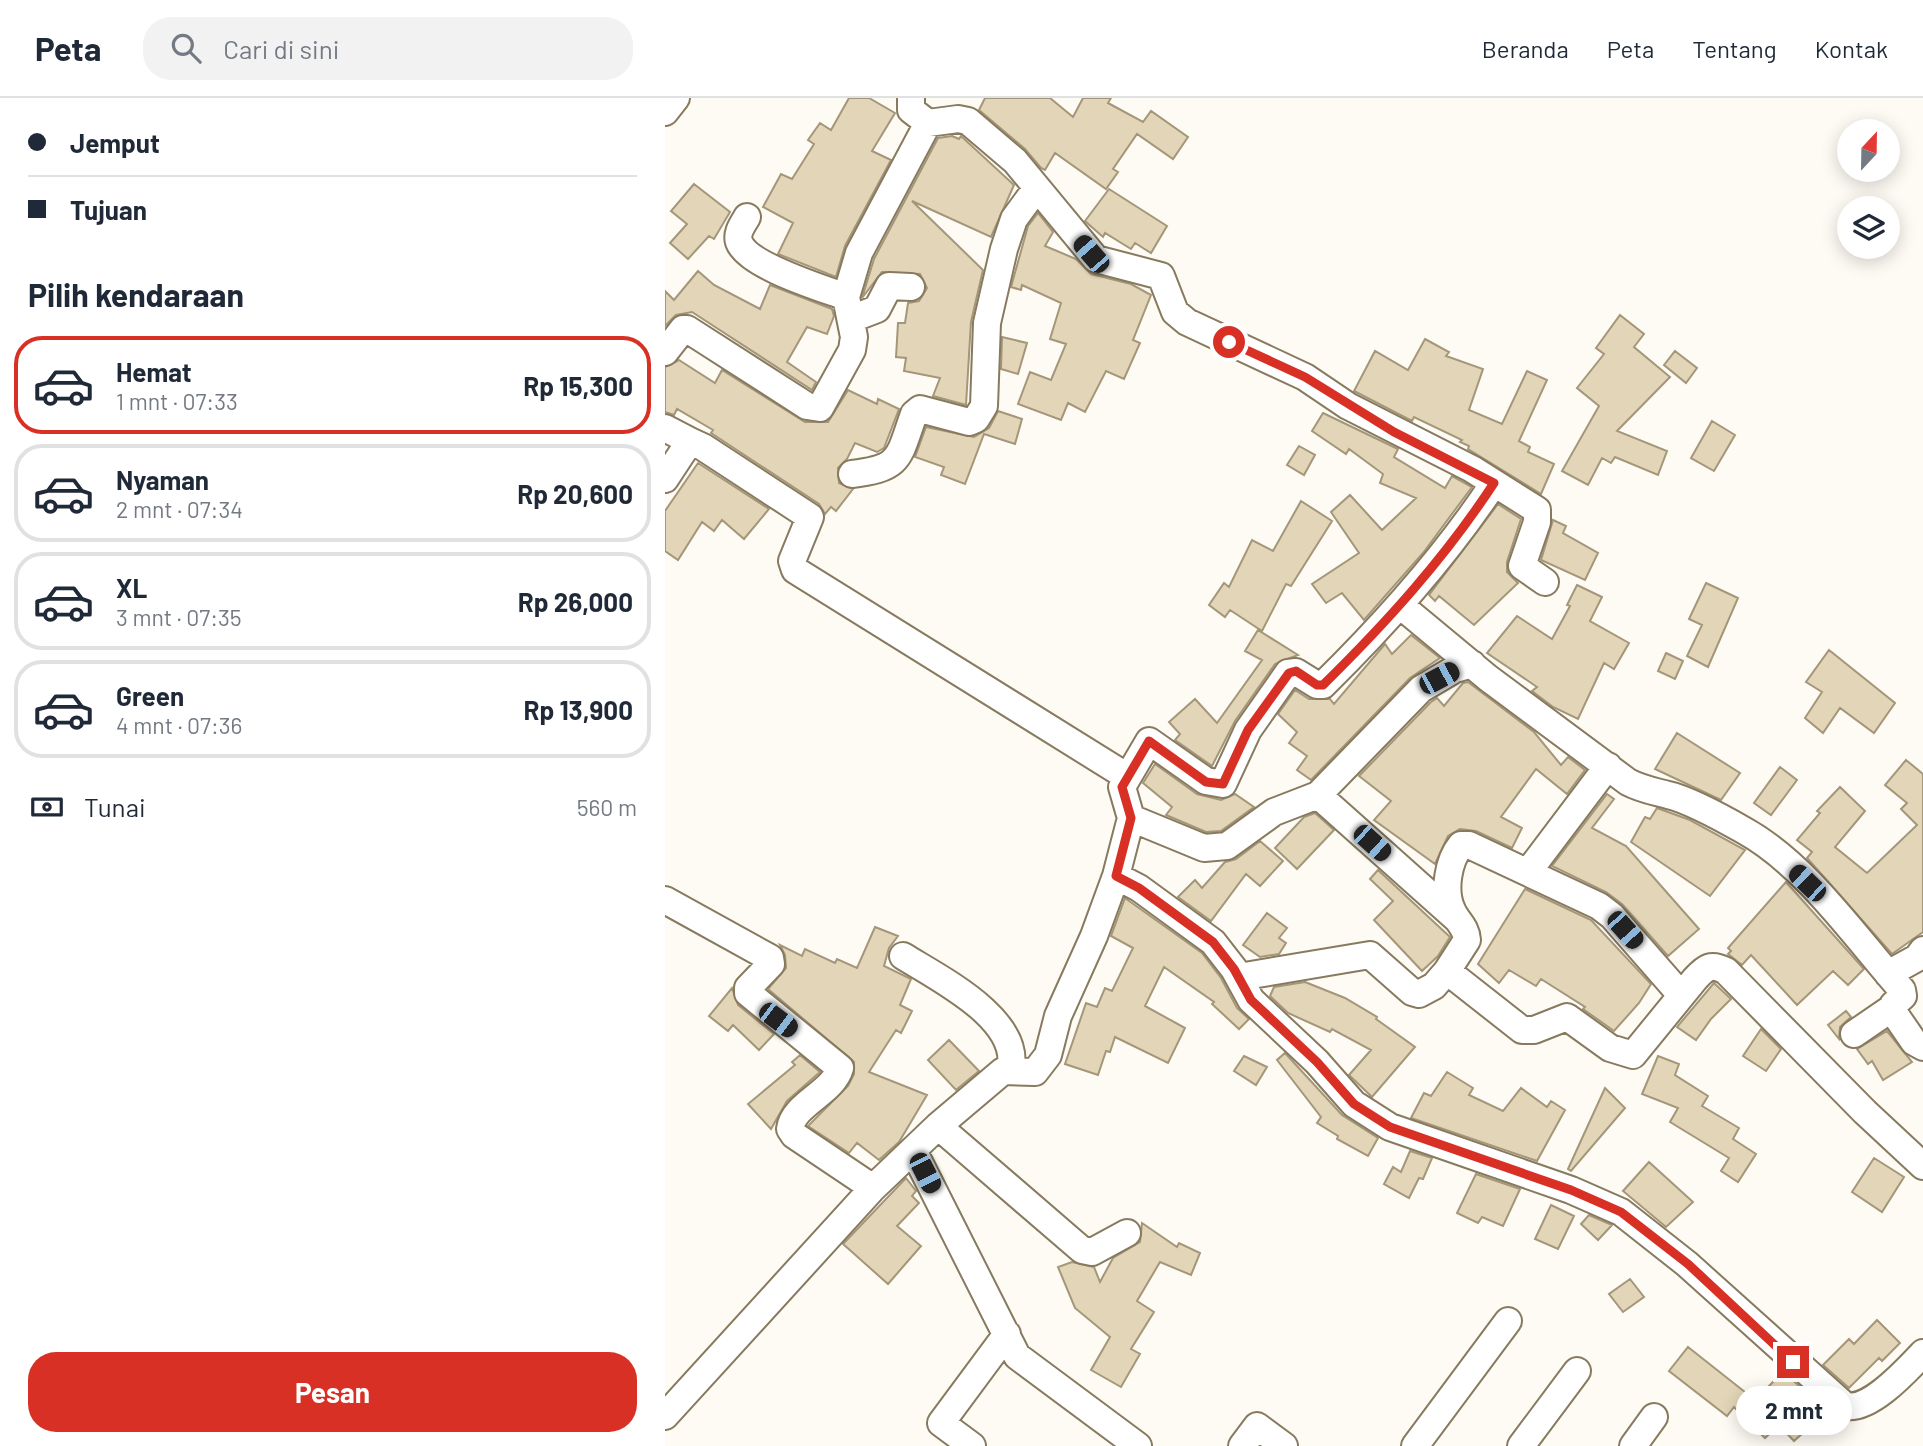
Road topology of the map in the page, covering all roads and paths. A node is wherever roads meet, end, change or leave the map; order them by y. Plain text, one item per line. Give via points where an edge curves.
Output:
1 (676, 98) edge
2 (911, 98) edge
3 (665, 112) edge
4 (928, 123) junction
5 (1036, 189) junction
6 (747, 217) dead end
7 (911, 286) dead end
8 (848, 308) junction
9 (665, 352) edge
10 (665, 428) edge
11 (690, 441) junction
12 (852, 474) dead end
13 (665, 478) edge
14 (1494, 483) junction
15 (1545, 582) dead end
16 (1400, 605) junction
17 (1472, 664) junction
18 (1608, 766) junction
19 (1126, 776) junction
20 (1318, 794) junction
21 (1131, 818) junction
22 (1528, 872) junction
23 (1116, 876) junction
24 (665, 900) edge
25 (1457, 919) junction
26 (1923, 950) edge
27 (903, 956) dead end
28 (1447, 971) junction
29 (1888, 974) junction
30 (1239, 977) junction
31 (1681, 995) junction
32 (1892, 1008) junction
33 (1854, 1034) dead end
34 (1923, 1047) edge
35 (1010, 1071) junction
36 (938, 1126) junction
37 (913, 1150) junction
38 (1923, 1166) edge
39 (873, 1188) junction
40 (1127, 1233) dead end
41 (1508, 1321) dead end
42 (1007, 1334) junction
43 (1923, 1353) edge
44 (1577, 1371) dead end
45 (665, 1416) edge
46 (1654, 1417) dead end
47 (972, 1446) edge
48 (1138, 1446) edge
49 (1242, 1446) edge
50 (1284, 1446) edge
51 (1415, 1446) edge
52 (1521, 1446) edge
53 (1633, 1446) edge

1 - 3 street
2 - 4 street via 911,110
4 - 5 street via 968,121 1015,161
4 - 8 street via 863,244
5 - 12 street via 1014,219 1004,249 987,323 984,406 976,419 969,422 921,409 914,414 894,462 884,470
5 - 14 street via 1096,259 1161,276 1175,312 1187,322 1305,377 1394,432
6 - 8 street via 738,234 748,253
7 - 8 street via 890,286 877,309
8 - 9 street via 852,350 818,409 687,329
10 - 11 street
11 - 13 street
11 - 19 street via 809,515 792,561 795,569
14 - 15 street via 1538,513 1522,563
14 - 16 street via 1465,527
16 - 17 street
16 - 19 street via 1323,685 1296,671 1289,673 1248,730 1223,784 1206,782 1149,741
17 - 18 street
17 - 20 street via 1455,668 1421,688
18 - 22 street
18 - 29 street via 1639,788 1677,798 1746,831 1777,854 1822,897
19 - 21 street via 1122,797
20 - 21 street via 1274,812 1218,849 1204,848
20 - 25 street
21 - 23 street
22 - 25 street via 1461,845 1452,858 1448,888
22 - 31 street via 1612,916
23 - 30 street via 1213,942
23 - 35 street via 1058,1016 1044,1063 1035,1072
24 - 39 street via 770,958 771,964 748,993 840,1068 790,1129
25 - 28 street via 1467,940
26 - 29 street
27 - 35 street via 980,1006 1000,1027 1011,1055
28 - 30 street via 1419,994 1370,955
28 - 31 street via 1522,1030 1567,1017 1627,1056 1637,1052
29 - 32 street via 1903,993
30 - 43 street via 1251,1000 1354,1104 1390,1127 1621,1212 1688,1264 1844,1405 1863,1405
31 - 38 street via 1710,965 1726,971
32 - 33 street
32 - 34 street
35 - 36 street via 999,1074
36 - 37 street
36 - 40 street via 1084,1252 1095,1251
37 - 39 street
37 - 42 street
39 - 45 street
41 - 51 street
42 - 47 street via 940,1423
42 - 48 street via 1017,1356
44 - 52 street
46 - 53 street
49 - 50 street via 1257,1426

